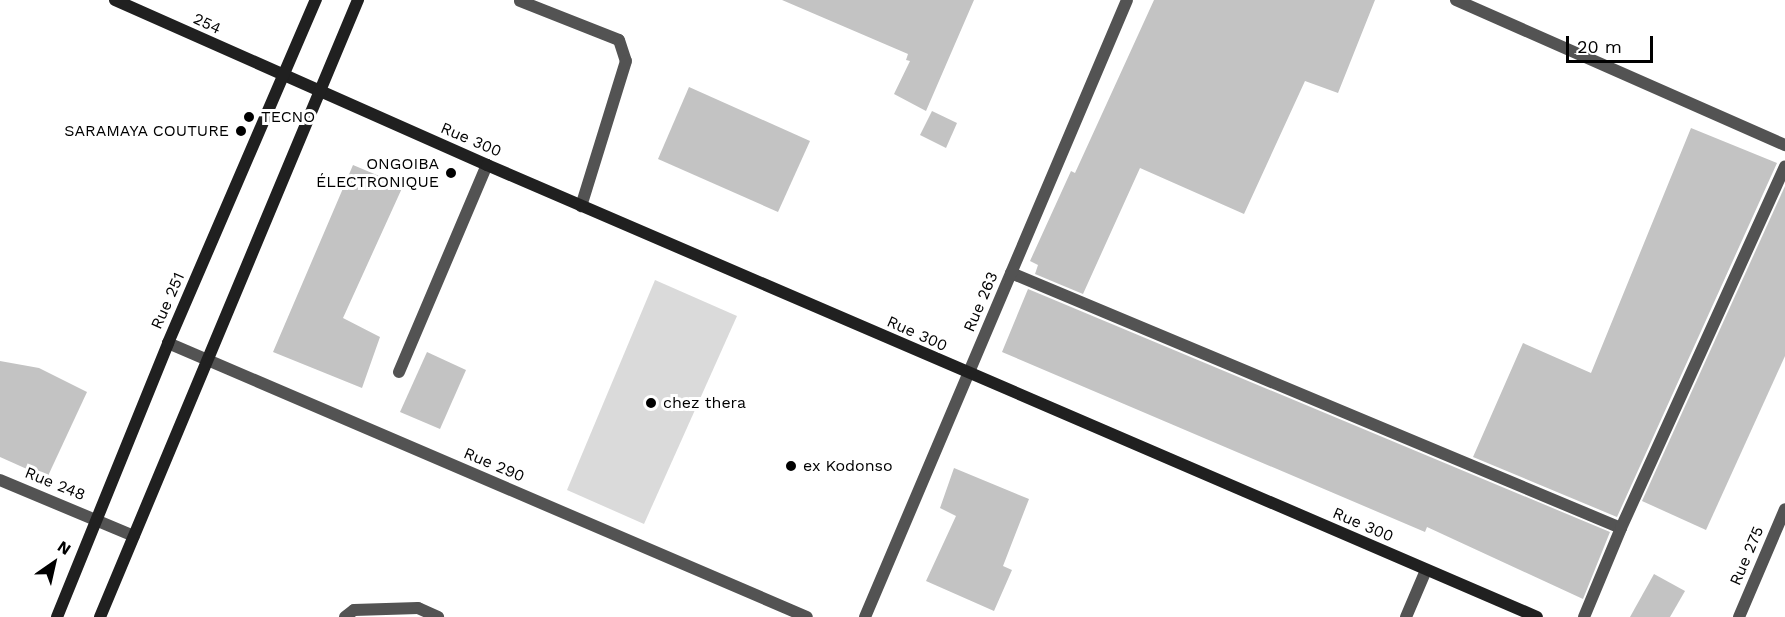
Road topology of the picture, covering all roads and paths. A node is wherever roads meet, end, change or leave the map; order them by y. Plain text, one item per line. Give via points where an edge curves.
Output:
1 (115, 0) edge
2 (316, 0) edge
3 (358, 0) edge
4 (1127, 0) edge
5 (1456, 0) edge
6 (519, 1) edge
7 (285, 77) junction
8 (319, 92) junction
9 (1785, 145) edge
10 (487, 165) junction
11 (1785, 166) edge
12 (581, 206) junction
13 (1011, 273) junction
14 (168, 343) junction
15 (208, 360) junction
16 (399, 372) dead end
17 (968, 374) junction
18 (0, 480) edge
19 (1785, 508) edge
20 (97, 519) junction
21 (1621, 528) junction
22 (134, 536) junction
23 (1426, 570) junction
24 (57, 617) edge
25 (100, 617) edge
26 (345, 617) edge
27 (438, 617) edge
28 (807, 617) edge
29 (865, 617) edge
30 (1406, 617) edge
31 (1537, 617) edge
32 (1584, 617) edge
33 (1739, 617) edge

1 - 7 main road, 254
2 - 7 main road, Rue 251
3 - 8 main road
4 - 13 street, Rue 263
5 - 9 street
6 - 12 street via 619,40 626,61
7 - 8 main road, Rue 300
7 - 14 main road, Rue 251
8 - 10 main road, Rue 300
8 - 15 main road
10 - 12 main road, Rue 300
10 - 16 street
11 - 21 street
12 - 17 main road, Rue 300
13 - 17 street, Rue 263
13 - 21 street
14 - 15 street, Rue 290
14 - 20 main road, Rue 251
15 - 22 main road
15 - 28 street, Rue 290
17 - 23 main road, Rue 300
17 - 29 street, Rue 263
18 - 20 street, Rue 248
19 - 33 street, Rue 275
20 - 22 street, Rue 248
20 - 24 main road, Rue 251
21 - 32 street
22 - 25 main road
23 - 30 street
23 - 31 main road, Rue 300
26 - 27 street via 354,610 418,608

